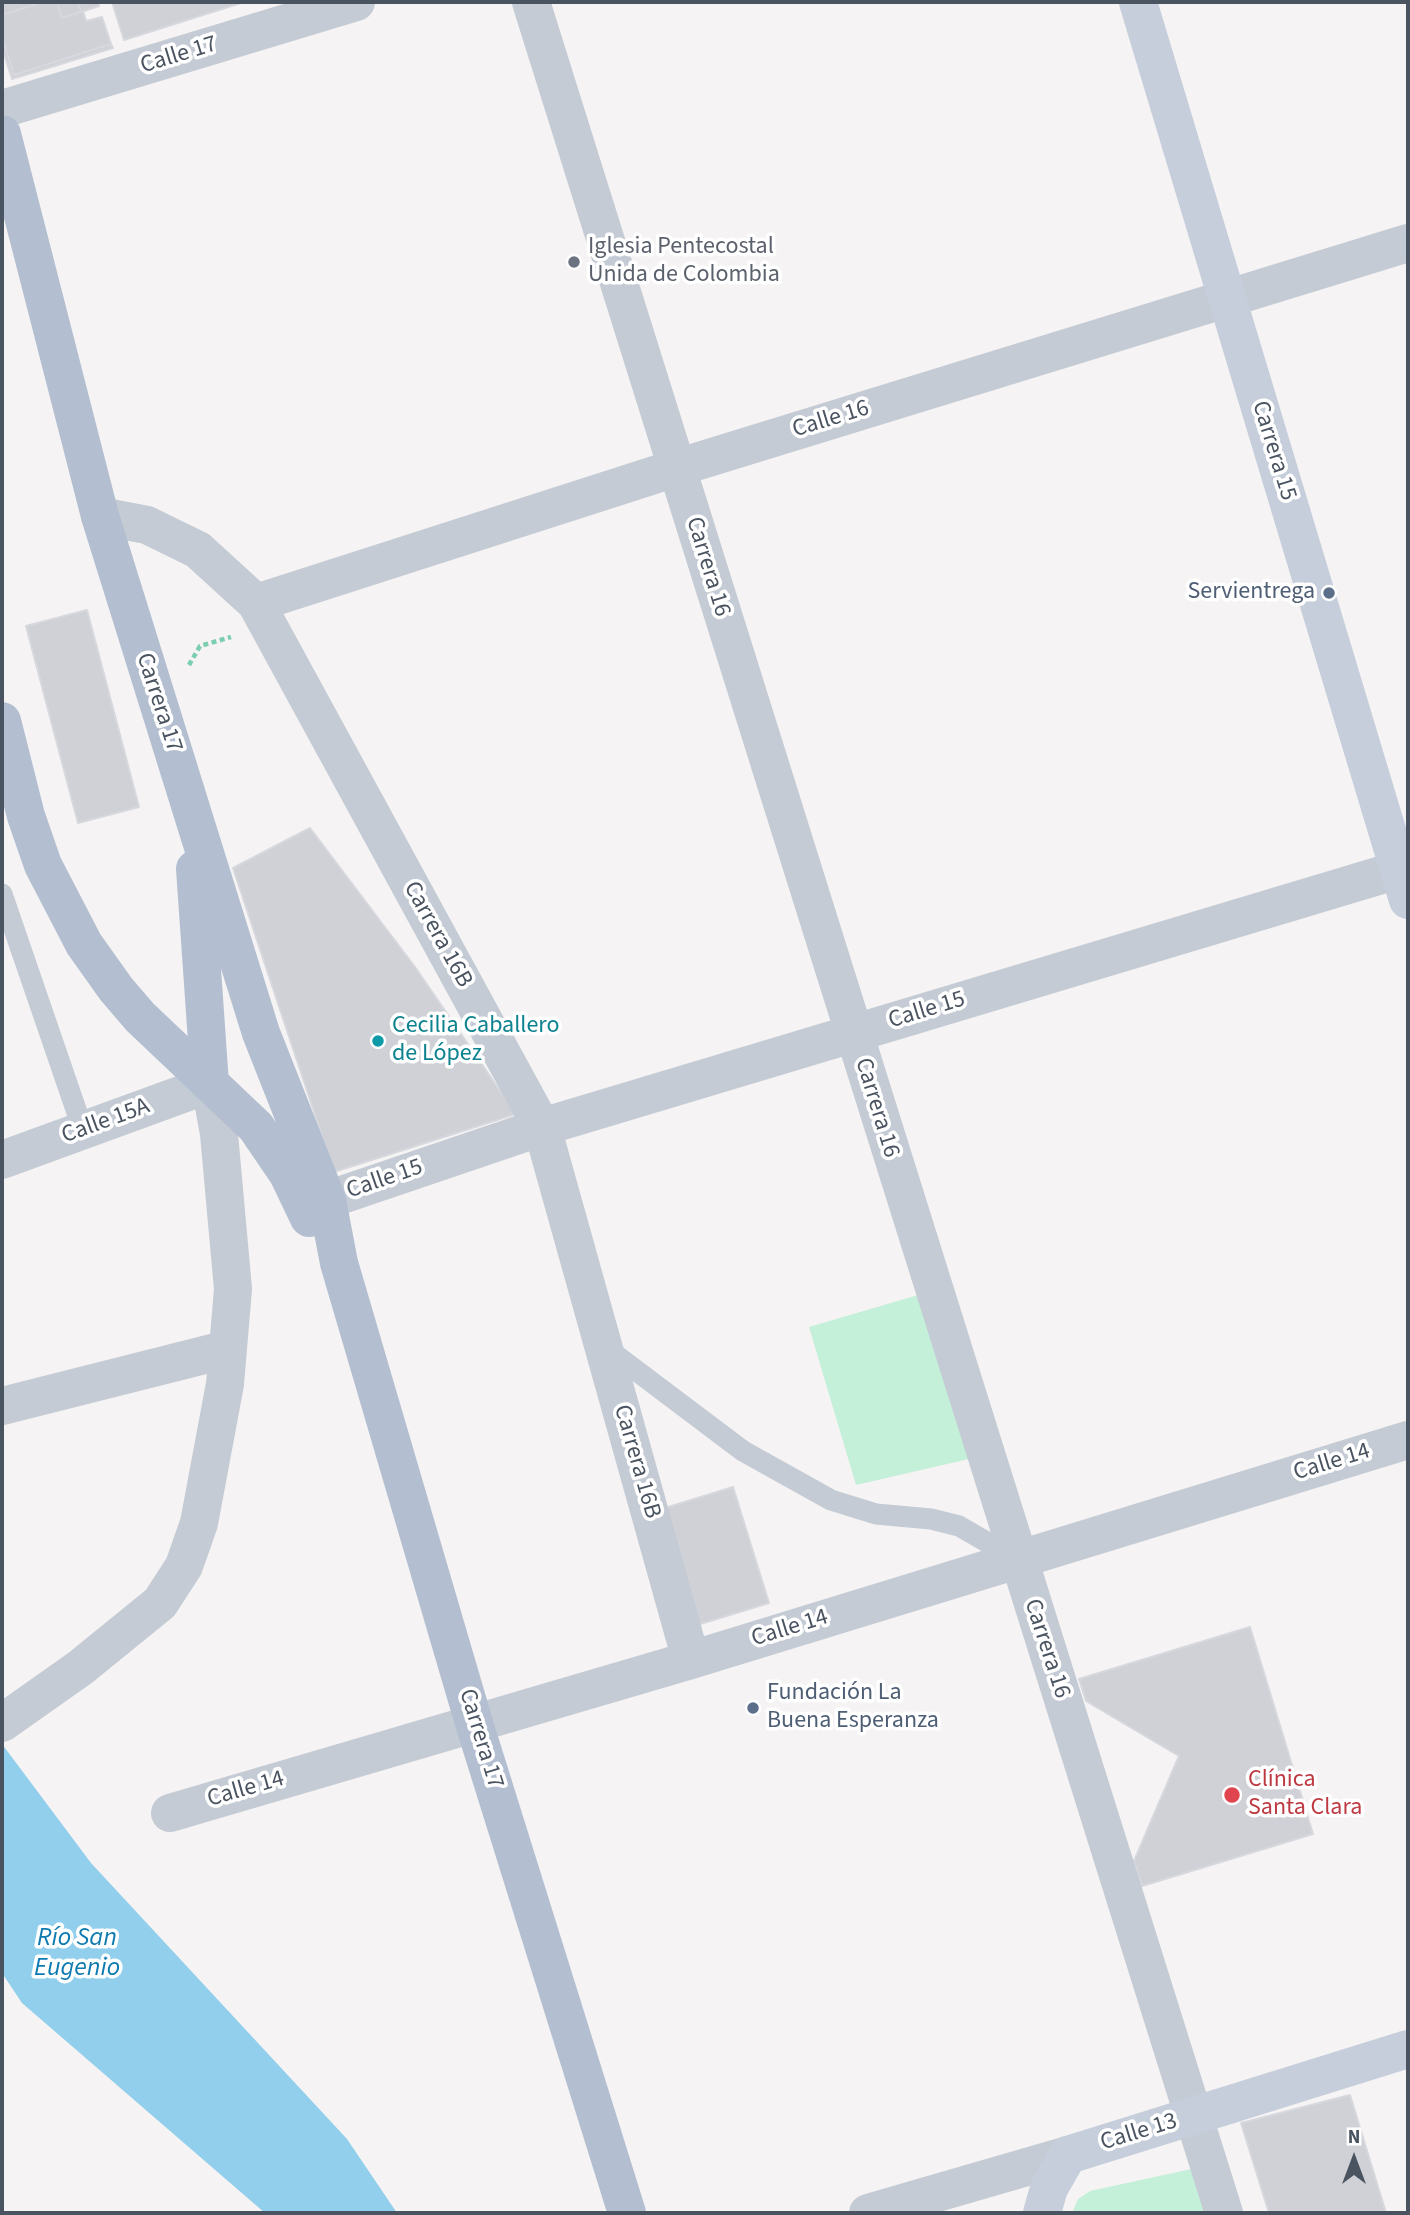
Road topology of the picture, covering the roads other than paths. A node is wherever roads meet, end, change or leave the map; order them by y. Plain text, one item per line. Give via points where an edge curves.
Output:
1 (356, 2) edge
2 (531, 2) edge
3 (1138, 2) edge
4 (2, 109) edge
5 (2, 134) edge
6 (1408, 243) edge
7 (1227, 299) junction
8 (676, 468) junction
9 (100, 516) junction
10 (262, 614) junction
11 (2, 721) edge
12 (191, 808) junction
13 (1405, 879) edge
14 (2, 894) edge
15 (853, 1033) junction
16 (210, 1084) junction
17 (542, 1126) junction
18 (83, 1130) junction
19 (2, 1160) edge
20 (327, 1200) junction
21 (339, 1263) junction
22 (603, 1346) junction
23 (228, 1349) junction
24 (2, 1406) edge
25 (1408, 1440) edge
26 (1018, 1560) junction
27 (691, 1660) junction
28 (2, 1723) edge
29 (474, 1723) junction
30 (170, 1813) dead end
31 (1408, 2049) edge
32 (1194, 2116) junction
33 (1068, 2155) junction
34 (627, 2213) edge
35 (868, 2213) edge
36 (1042, 2213) edge
37 (1224, 2213) edge

1 - 4 street, Calle 17
2 - 8 street, Carrera 16
3 - 7 main road, Carrera 15
5 - 9 main road, Carrera 17
6 - 7 street, Calle 16
7 - 8 street, Calle 16
7 - 13 main road, Carrera 15
8 - 10 street, Calle 16
8 - 15 street, Carrera 16
9 - 10 street, Carrera 16B via 146,525 198,550
9 - 12 main road, Carrera 17
10 - 17 street, Carrera 16B
11 - 16 main road, Carrera 17 via 43,865 84,944 140,1017
12 - 16 main road
12 - 20 main road, Carrera 17 via 261,1033
13 - 15 street, Calle 15
14 - 18 lane
15 - 17 street, Calle 15
15 - 26 street, Carrera 16
16 - 18 street, Calle 15A
16 - 21 main road, Carrera 17 via 256,1126
16 - 23 street via 231,1251
17 - 20 street, Calle 15
17 - 22 street, Carrera 16B
18 - 19 street, Calle 15A
20 - 21 main road, Carrera 17
21 - 29 main road, Carrera 17
22 - 26 lane via 743,1451 831,1500 876,1514 959,1526
22 - 27 street, Carrera 16B
23 - 24 street
23 - 28 street via 199,1523 184,1566 160,1603
25 - 26 street, Calle 14
26 - 27 street, Calle 14
26 - 32 street, Carrera 16
27 - 29 street, Calle 14
29 - 30 street, Calle 14
29 - 34 main road, Carrera 17
31 - 32 main road, Calle 13
32 - 33 main road, Calle 13
32 - 37 street, Carrera 16
33 - 35 street, Calle 13
33 - 36 main road

